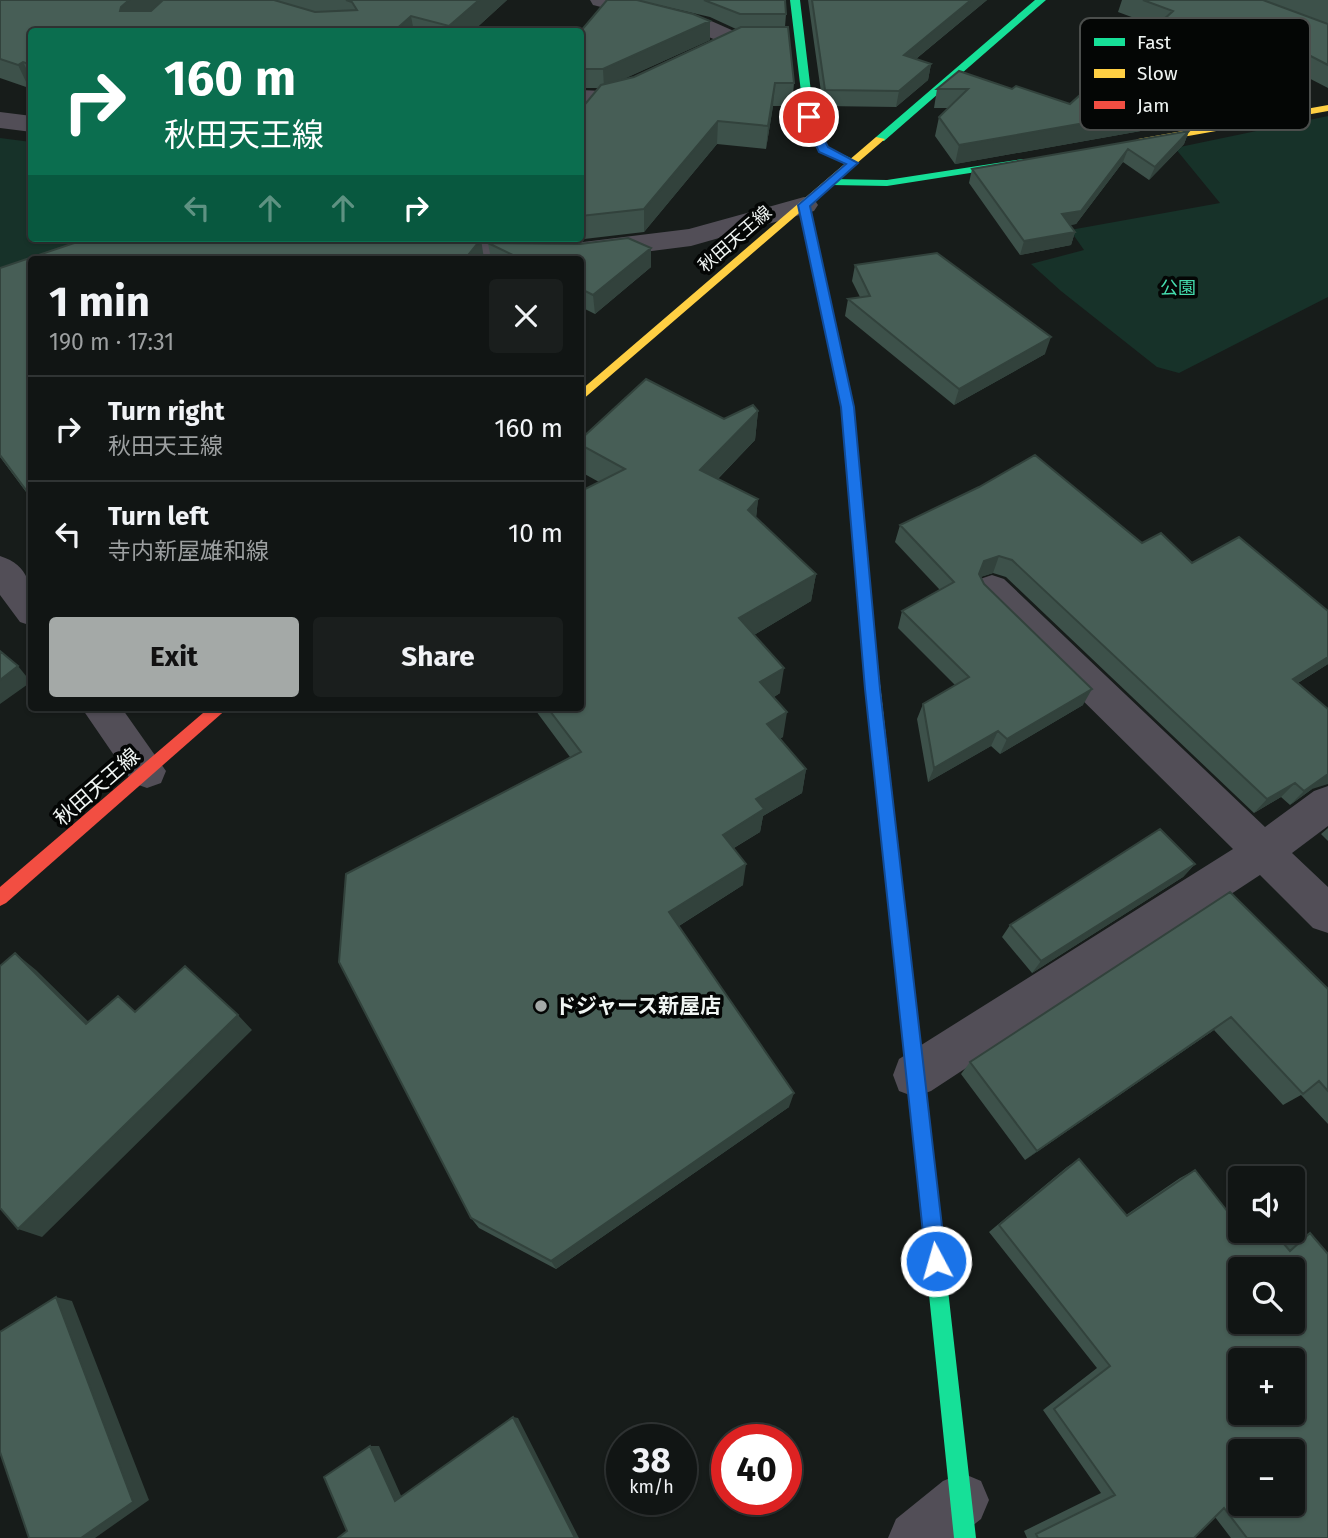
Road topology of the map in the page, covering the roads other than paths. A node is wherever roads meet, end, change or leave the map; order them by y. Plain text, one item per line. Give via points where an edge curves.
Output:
1 (601, 0) edge
2 (795, 0) edge
3 (1041, 0) edge
4 (735, 40) junction
5 (800, 40) junction
6 (710, 51) edge
7 (661, 75) edge
8 (584, 97) edge
9 (1328, 108) edge
10 (1310, 111) edge
11 (0, 120) edge
12 (28, 124) edge
13 (1204, 130) edge
14 (1119, 145) edge
15 (1037, 160) edge
16 (853, 163) junction
17 (831, 182) junction
18 (804, 205) junction
19 (436, 242) edge
20 (515, 256) edge
21 (542, 256) edge
22 (584, 394) edge
23 (0, 569) edge
24 (992, 589) edge
25 (28, 607) edge
26 (103, 711) edge
27 (216, 711) edge
28 (147, 771) junction
29 (1328, 803) edge
30 (1264, 851) junction
31 (0, 898) edge
32 (1328, 914) edge
33 (915, 1075) junction
34 (963, 1519) edge
35 (915, 1538) edge

1 - 4 street via 701,25
2 - 5 street
3 - 16 street, 秋田天王線
4 - 5 street
4 - 6 street
5 - 16 street via 809,117 823,149
7 - 8 street via 606,99
9 - 10 street
11 - 12 street
13 - 14 street
15 - 17 street via 887,183
16 - 17 street, 秋田天王線
17 - 18 street, 秋田天王線
18 - 21 street via 691,237
18 - 22 street, 秋田天王線
18 - 33 street via 847,407
19 - 20 street
23 - 25 street
24 - 30 street
26 - 28 street
27 - 28 street, 秋田天王線
28 - 31 street, 秋田天王線
29 - 30 street
30 - 32 street
30 - 33 street
33 - 34 street
34 - 35 street

